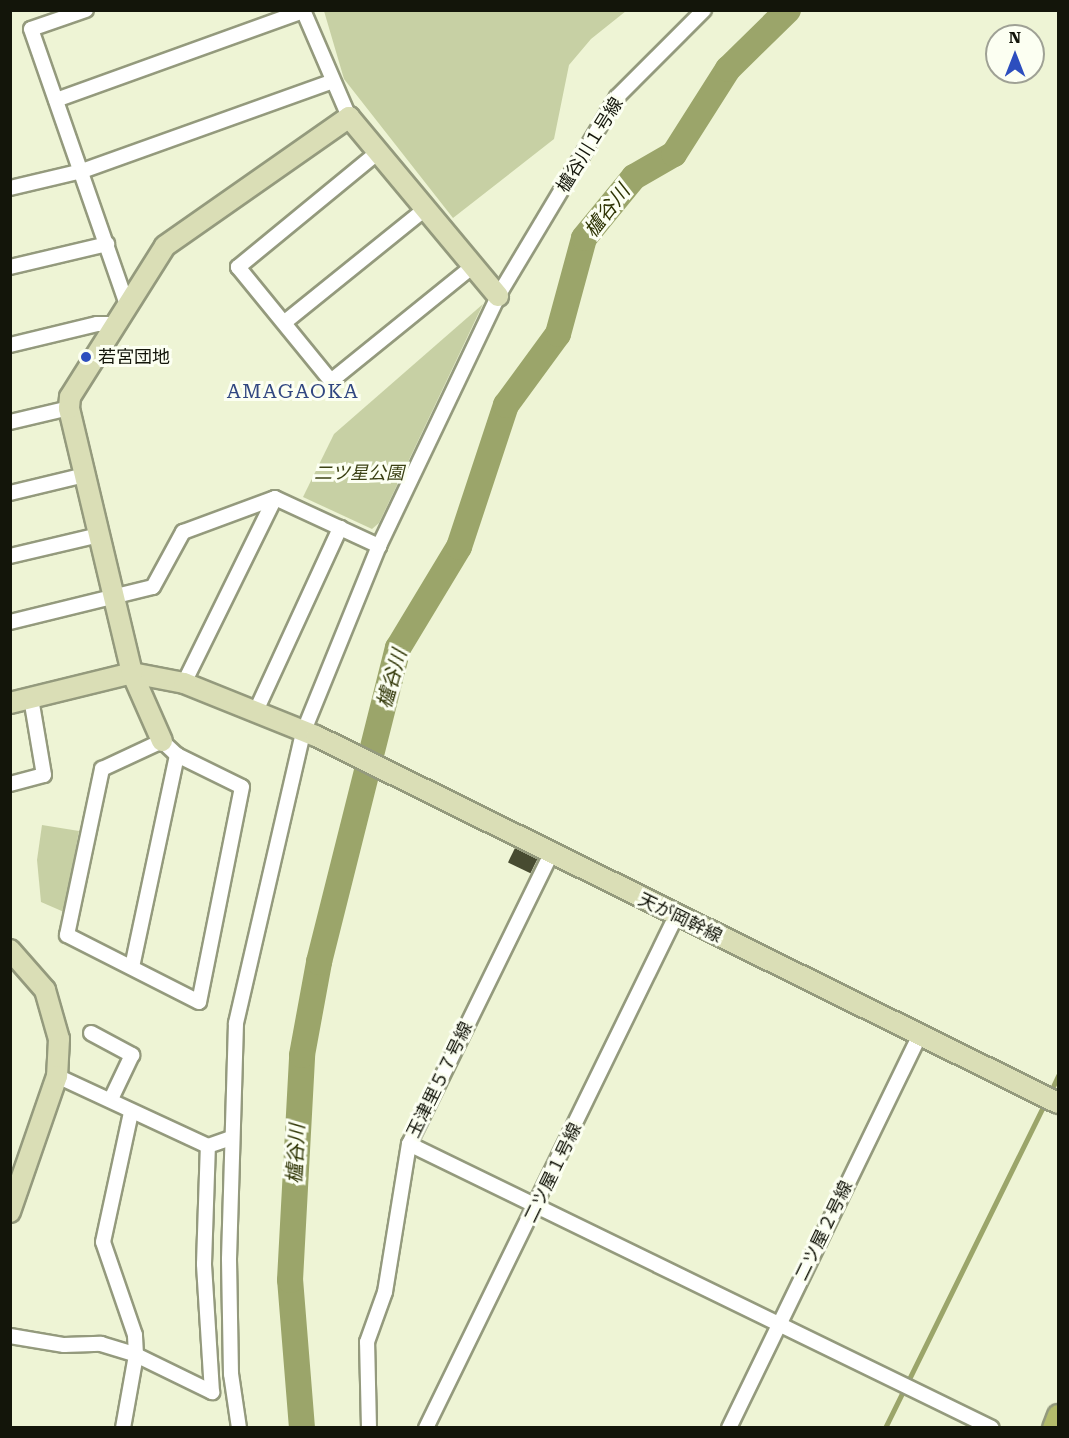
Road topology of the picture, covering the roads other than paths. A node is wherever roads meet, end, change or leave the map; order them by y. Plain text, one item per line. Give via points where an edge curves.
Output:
1 (86, 10) edge
2 (704, 10) edge
3 (303, 11) edge
4 (330, 82) junction
5 (56, 100) junction
6 (349, 117) junction
7 (377, 153) junction
8 (82, 171) junction
9 (10, 188) edge
10 (424, 210) junction
11 (107, 244) junction
12 (10, 267) edge
13 (472, 267) junction
14 (498, 297) junction
15 (127, 304) junction
16 (285, 322) junction
17 (115, 324) junction
18 (10, 345) edge
19 (69, 408) junction
20 (10, 422) edge
21 (85, 475) junction
22 (10, 494) edge
23 (275, 498) junction
24 (340, 528) junction
25 (99, 535) junction
26 (379, 546) junction
27 (10, 556) edge
28 (114, 596) junction
29 (10, 622) edge
30 (132, 673) junction
31 (184, 683) junction
32 (31, 698) junction
33 (10, 704) edge
34 (255, 713) junction
35 (309, 735) junction
36 (162, 741) junction
37 (177, 755) junction
38 (10, 784) edge
39 (551, 854) junction
40 (676, 916) junction
41 (10, 950) edge
42 (132, 967) junction
43 (91, 1033) dead end
44 (920, 1035) junction
45 (57, 1076) junction
46 (111, 1099) junction
47 (1051, 1100) edge
48 (130, 1112) junction
49 (231, 1137) junction
50 (409, 1144) junction
51 (208, 1146) junction
52 (537, 1205) junction
53 (10, 1212) edge
54 (779, 1324) junction
55 (10, 1336) edge
56 (136, 1355) junction
57 (1059, 1415) edge
58 (123, 1428) edge
59 (239, 1428) edge
60 (369, 1428) edge
61 (426, 1428) edge
62 (729, 1428) edge
63 (992, 1428) edge
64 (1053, 1428) edge

1 - 5 street via 31,29
2 - 14 street, 櫨谷川１号線 via 617,97
3 - 4 street
3 - 5 street
4 - 6 street
4 - 8 street
5 - 8 street
6 - 7 street
6 - 15 street via 165,246
7 - 10 street
7 - 16 street via 238,267
8 - 9 street
8 - 11 street
10 - 13 street
10 - 16 street
11 - 12 street
11 - 15 street
13 - 14 street
13 - 16 street via 331,381
14 - 26 street, 櫨谷川１号線
15 - 17 street
17 - 18 street via 98,324
17 - 19 street via 70,397
19 - 20 street
19 - 21 street
21 - 22 street
21 - 25 street
23 - 24 street
23 - 28 street via 183,532 153,587
23 - 31 street
24 - 26 street
24 - 34 street
25 - 27 street
25 - 28 street
26 - 35 street, 櫨谷川１号線
28 - 29 street
28 - 30 street
30 - 31 street, 天が岡幹線
30 - 32 street
30 - 36 street
31 - 34 street, 天が岡幹線
32 - 33 street
32 - 38 street via 44,775
34 - 35 street, 天が岡幹線
35 - 39 street, 天が岡幹線
35 - 49 street, 櫨谷川１号線 via 236,1023
36 - 37 street
36 - 42 street via 102,769 68,935
37 - 42 street
37 - 42 street via 242,787 199,1002
39 - 40 street, 天が岡幹線
39 - 50 street, 玉津里５７号線
40 - 44 street, 天が岡幹線
40 - 52 street, 二ツ屋１号線
41 - 45 street via 27,965 54,1010 59,1039
43 - 46 street via 132,1055
44 - 47 street, 天が岡幹線
44 - 54 street, 二ツ屋２号線
45 - 46 street
45 - 53 street
46 - 48 street
48 - 51 street
48 - 56 street via 103,1242 135,1335
49 - 51 street
49 - 59 street, 櫨谷川１号線 via 231,1374
50 - 52 street
50 - 60 street, 玉津里５７号線 via 385,1292 367,1342
51 - 56 street via 204,1264 212,1392
52 - 54 street
52 - 61 street, 二ツ屋１号線
54 - 62 street, 二ツ屋２号線
54 - 63 street
55 - 56 street via 64,1345 101,1344
56 - 58 street
57 - 64 main road

